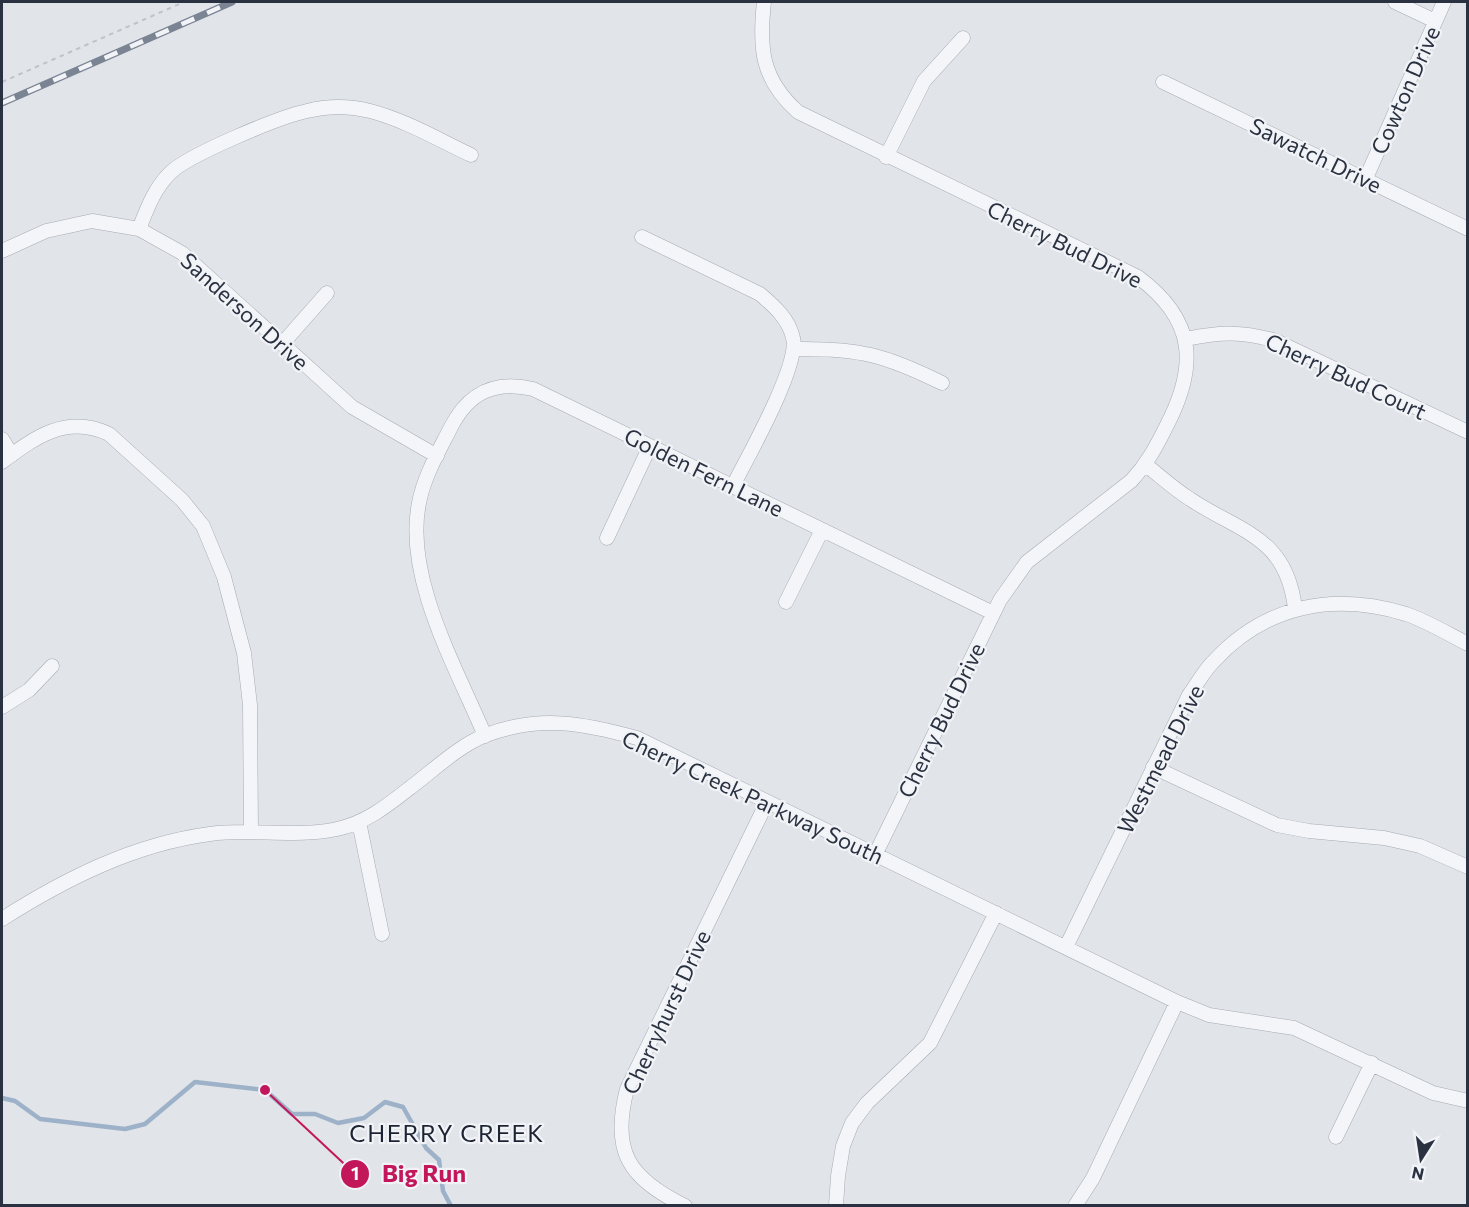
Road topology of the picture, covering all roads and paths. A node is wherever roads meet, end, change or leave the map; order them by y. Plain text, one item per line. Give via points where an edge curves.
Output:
1 (184, 2) edge
2 (764, 2) edge
3 (1395, 2) edge
4 (1443, 2) edge
5 (1435, 21) junction
6 (963, 38) dead end
7 (2, 82) edge
8 (1164, 82) dead end
9 (471, 155) dead end
10 (886, 157) junction
11 (1366, 178) junction
12 (139, 229) junction
13 (1467, 229) edge
14 (642, 237) dead end
15 (2, 250) edge
16 (327, 293) dead end
17 (1186, 339) junction
18 (282, 344) junction
19 (795, 349) junction
20 (942, 383) dead end
21 (1467, 432) edge
22 (2, 439) edge
23 (650, 446) junction
24 (437, 456) junction
25 (7, 458) edge
26 (1146, 465) junction
27 (734, 486) junction
28 (822, 530) junction
29 (607, 538) dead end
30 (786, 602) dead end
31 (1295, 608) junction
32 (993, 613) junction
33 (1467, 644) edge
34 (52, 666) dead end
35 (2, 707) edge
36 (485, 736) junction
37 (1153, 767) junction
38 (767, 802) junction
39 (359, 822) junction
40 (251, 831) junction
41 (875, 855) junction
42 (1467, 867) edge
43 (996, 913) junction
44 (2, 919) edge
45 (382, 934) dead end
46 (1066, 947) junction
47 (1177, 1002) junction
48 (1372, 1063) junction
49 (1467, 1101) edge
50 (1336, 1137) dead end
51 (685, 1206) edge
52 (836, 1206) edge
53 (1075, 1206) edge

1 - 7 path
2 - 10 street, Cherry Bud Drive via 762,51 773,84 785,100 811,120
3 - 5 street
4 - 5 street, Cowton Drive
5 - 11 street, Cowton Drive
6 - 10 street via 924,81
8 - 11 street, Sawatch Drive
9 - 12 street via 371,111 340,107 308,110 191,158 171,171 157,188
10 - 17 street, Cherry Bud Drive via 1138,277 1168,304
11 - 13 street, Sawatch Drive
12 - 15 street, Sanderson Drive via 92,221 46,231
12 - 18 street, Sanderson Drive via 182,253
14 - 19 street via 760,294 786,322
16 - 18 street
17 - 21 street, Cherry Bud Court via 1247,333 1276,341
17 - 26 street, Cherry Bud Drive via 1187,367 1181,395
18 - 24 street, Sanderson Drive via 352,407
19 - 20 street via 853,350 880,355
19 - 27 street
22 - 25 street
23 - 24 street, Golden Fern Lane via 533,389 512,384 492,387 462,410
23 - 27 street, Golden Fern Lane
23 - 29 street
24 - 36 street, Golden Fern Lane via 419,501 417,558 427,596
25 - 40 street via 37,436 59,427 100,430 118,441 182,500 203,526 224,577 244,653 250,705
26 - 31 street via 1190,500 1261,539 1273,550 1290,579
26 - 32 street, Cherry Bud Drive via 1027,562
27 - 28 street, Golden Fern Lane
28 - 30 street
28 - 32 street, Golden Fern Lane
31 - 33 street, Westmead Drive via 1352,603 1381,607 1408,615
31 - 37 street, Westmead Drive via 1234,641 1212,663 1189,695
32 - 41 street, Cherry Bud Drive
34 - 35 street via 29,690
36 - 38 street, Cherry Creek Parkway South via 554,722 587,724 636,738
36 - 39 street, Cherry Creek Parkway South
37 - 42 street via 1277,825 1402,842
37 - 46 street, Westmead Drive
38 - 41 street, Cherry Creek Parkway South
38 - 51 street, Cherryhurst Drive via 627,1089 620,1118 622,1148 638,1176
39 - 40 street, Cherry Creek Parkway South via 336,829
39 - 45 street
40 - 44 street, Cherry Creek Parkway South via 209,834 124,856 61,883
41 - 43 street, Cherry Creek Parkway South
43 - 46 street, Cherry Creek Parkway South
43 - 52 street via 930,1044 867,1103 852,1123 839,1166
46 - 47 street, Cherry Creek Parkway South
47 - 48 street, Cherry Creek Parkway South via 1209,1015 1294,1028
47 - 53 street via 1093,1178
48 - 49 street, Cherry Creek Parkway South via 1433,1093
48 - 50 street

